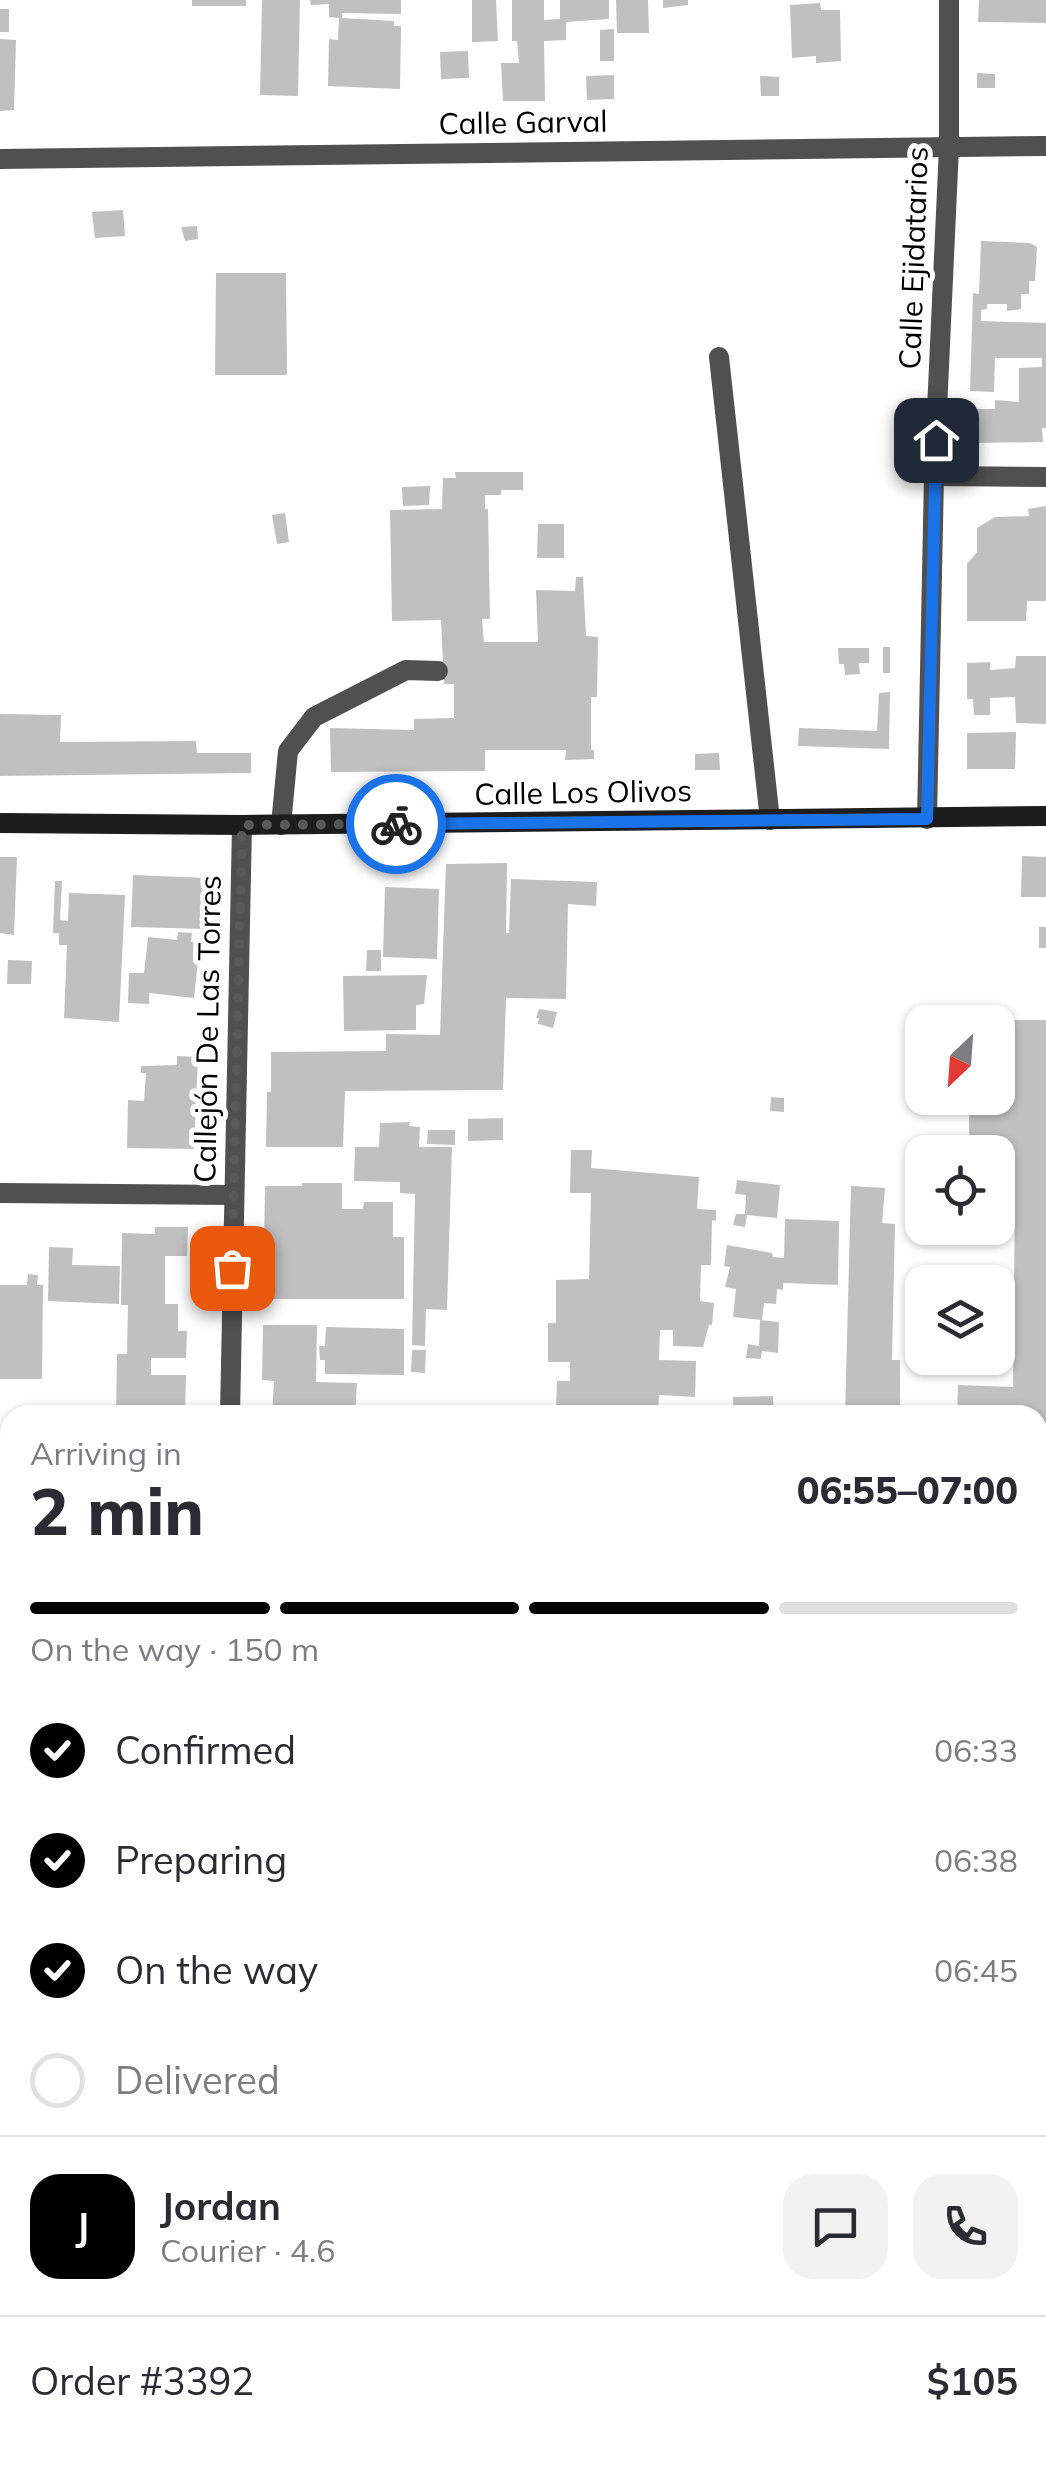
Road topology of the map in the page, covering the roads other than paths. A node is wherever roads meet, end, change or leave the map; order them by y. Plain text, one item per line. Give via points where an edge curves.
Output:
1 (949, 0) edge
2 (1046, 146) edge
3 (948, 147) junction
4 (0, 159) edge
5 (719, 357) dead end
6 (934, 476) junction
7 (1046, 477) edge
8 (438, 671) dead end
9 (1046, 816) edge
10 (927, 819) junction
11 (770, 820) junction
12 (0, 824) edge
13 (242, 825) junction
14 (281, 825) junction
15 (0, 1193) edge
16 (233, 1195) junction
17 (230, 1405) edge

1 - 3 street, Calle Ejidatarios
2 - 3 street, Calle Garval
3 - 4 street, Calle Garval
3 - 6 street, Calle Ejidatarios
5 - 11 street
6 - 7 street
6 - 10 street, Calle Ejidatarios
8 - 14 street via 406,670 314,718 288,751
9 - 10 main road, Calle Los Olivos
10 - 11 main road, Calle Los Olivos
11 - 14 main road, Calle Los Olivos
12 - 13 main road, Calle Los Olivos
13 - 14 main road, Calle Los Olivos
13 - 16 street, Callejón De Las Torres
15 - 16 street
16 - 17 street, Callejón De Las Torres

